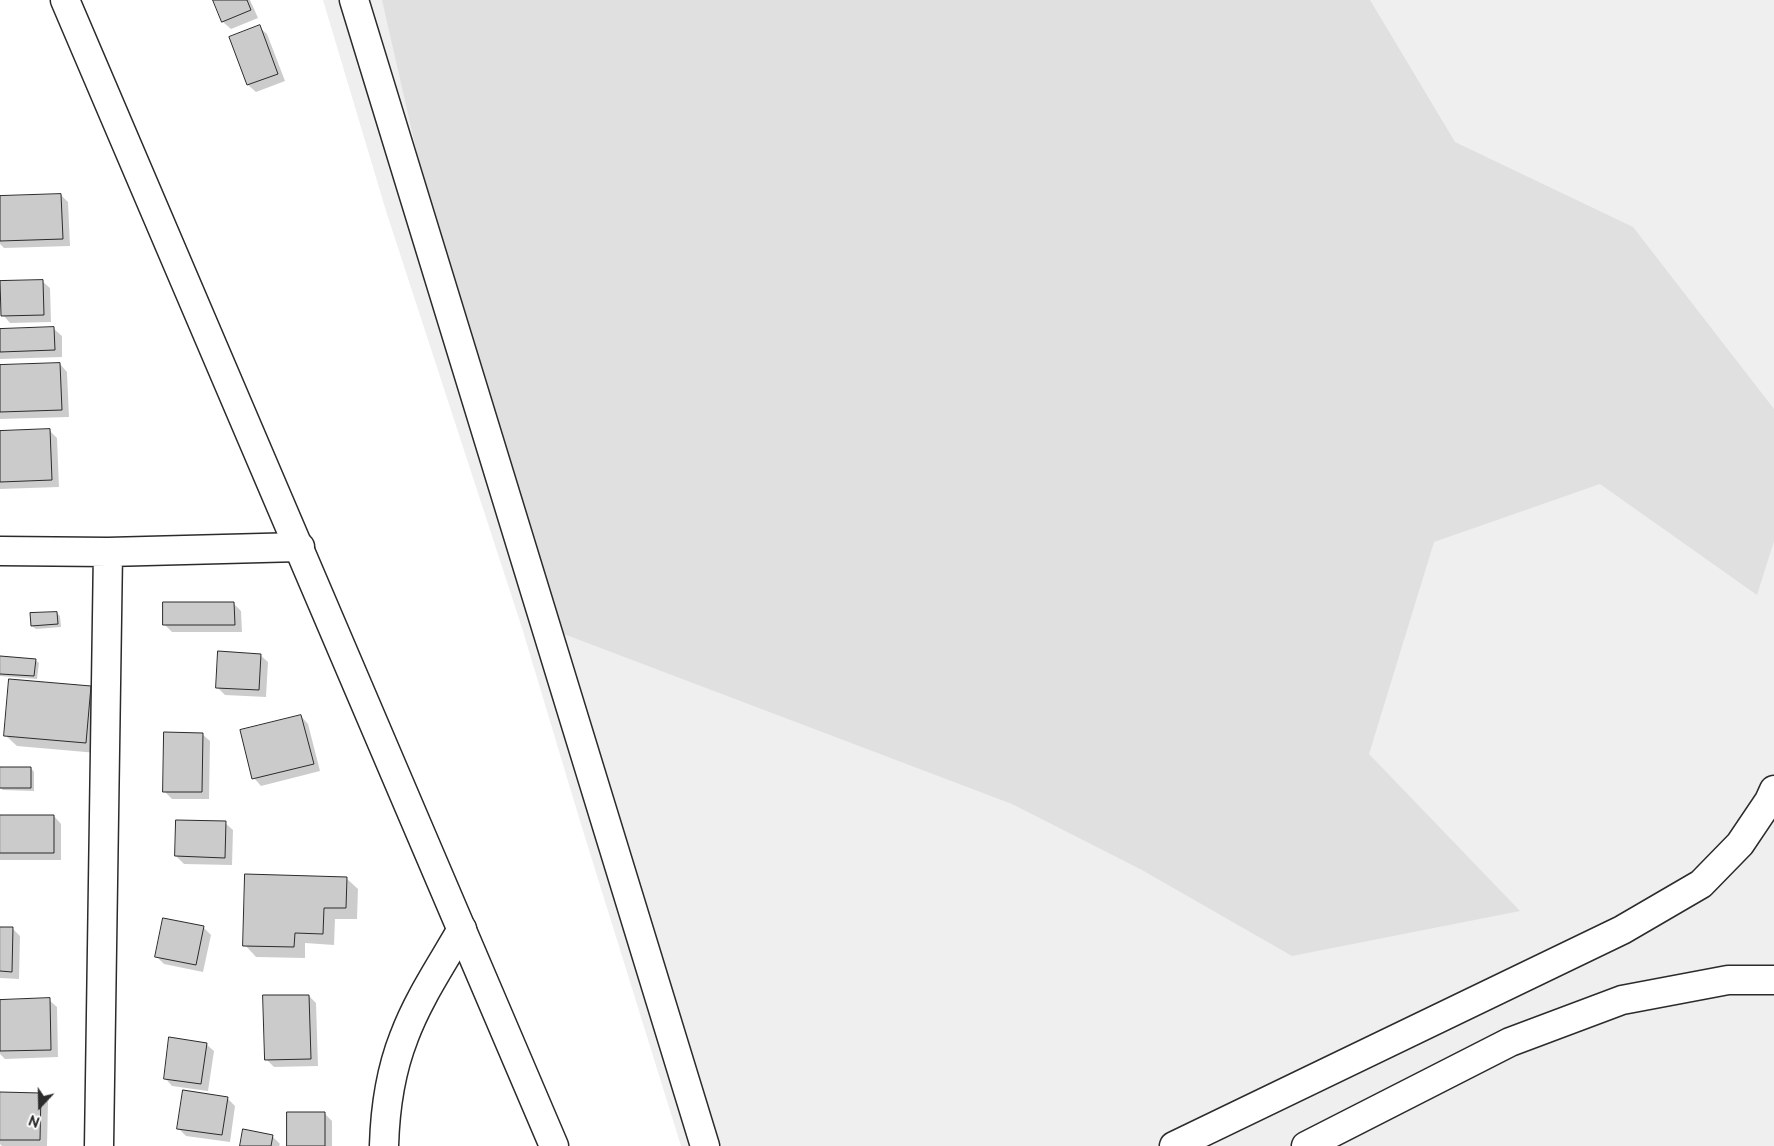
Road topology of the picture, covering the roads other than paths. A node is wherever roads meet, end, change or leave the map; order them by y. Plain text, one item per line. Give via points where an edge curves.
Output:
1 (65, 0) edge
2 (354, 0) edge
3 (300, 548) junction
4 (0, 552) edge
5 (108, 552) junction
6 (1774, 790) edge
7 (462, 929) junction
8 (1774, 980) edge
9 (99, 1146) edge
10 (384, 1146) edge
11 (554, 1146) edge
12 (705, 1146) edge
13 (1174, 1146) edge
14 (1306, 1146) edge

1 - 3 main road
2 - 12 main road
3 - 5 main road
3 - 7 main road
4 - 5 main road
5 - 9 main road
6 - 13 main road via 1740,844 1701,884 1622,930
7 - 10 main road via 404,1037 394,1073
7 - 11 main road
8 - 14 main road via 1728,980 1622,1000 1510,1042

